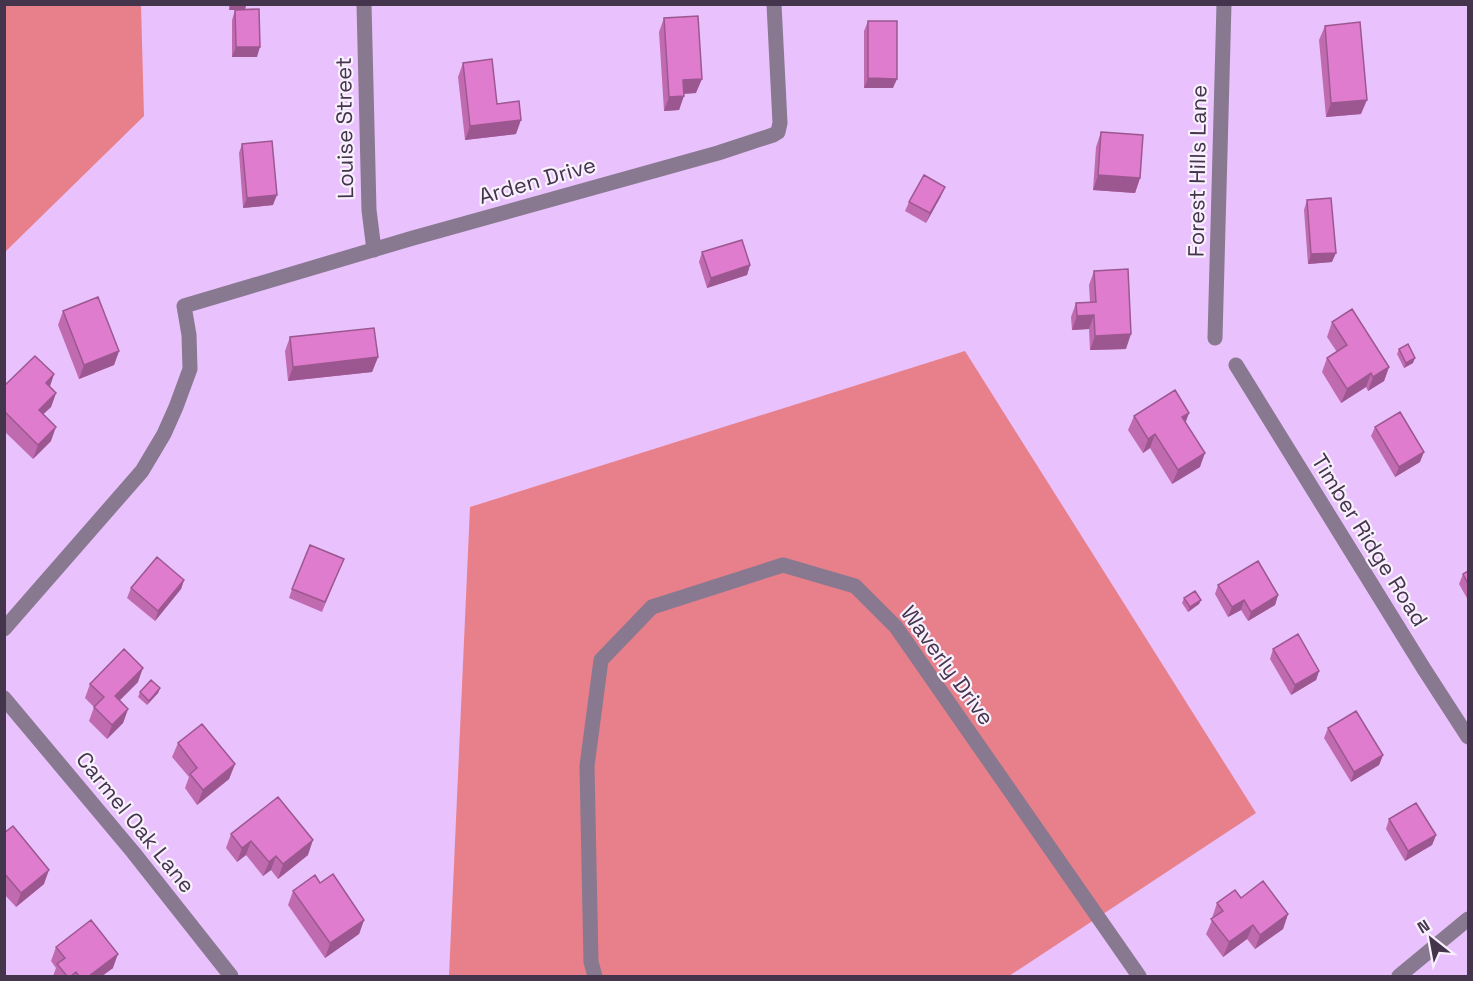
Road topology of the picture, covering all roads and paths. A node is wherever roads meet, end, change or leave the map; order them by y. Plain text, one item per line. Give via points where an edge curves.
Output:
1 (364, 4) edge
2 (774, 4) edge
3 (1224, 4) edge
4 (374, 250) junction
5 (1215, 338) dead end
6 (1236, 365) dead end
7 (4, 629) edge
8 (4, 698) edge
9 (1468, 737) edge
10 (1468, 919) edge
11 (231, 976) edge
12 (595, 976) edge
13 (1139, 976) edge
14 (1399, 976) edge

1 - 4 street, Louise Street via 369,210
2 - 4 street, Arden Drive via 778,132 718,153
3 - 5 street, Forest Hills Lane
4 - 7 street, Arden Drive via 184,306 190,369 164,434 142,471
6 - 9 street, Timber Ridge Road
8 - 11 street, Carmel Oak Lane
10 - 14 street
12 - 13 street, Waverly Drive via 591,962 587,766 601,660 652,607 783,565 855,586 897,627

